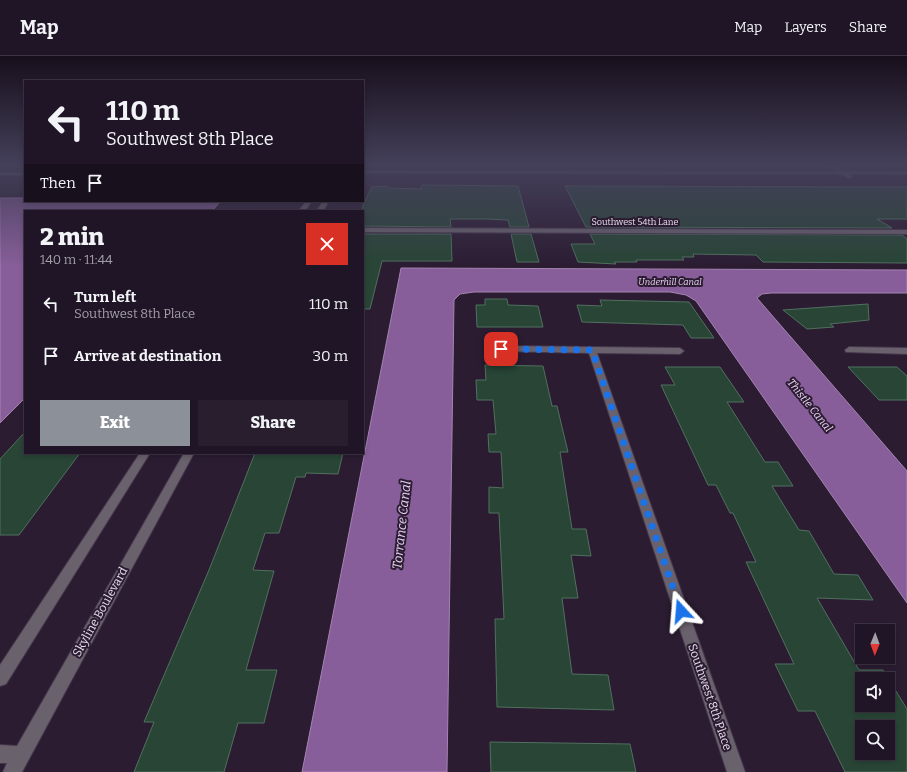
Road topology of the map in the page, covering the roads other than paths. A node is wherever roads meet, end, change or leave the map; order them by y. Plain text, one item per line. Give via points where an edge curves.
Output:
1 (364, 230) edge
2 (907, 232) edge
3 (501, 349) dead end
4 (592, 350) junction
5 (849, 350) dead end
6 (907, 350) edge
7 (680, 351) dead end
8 (144, 454) edge
9 (188, 454) edge
10 (0, 679) edge
11 (0, 754) edge
12 (21, 755) junction
13 (12, 772) edge
14 (736, 772) edge

1 - 2 street, Southwest 54th Lane
3 - 4 street
4 - 7 street
4 - 14 street, Southwest 8th Place
5 - 6 street
8 - 10 street
9 - 12 street, Skyline Boulevard
11 - 12 street
12 - 13 street, Skyline Boulevard

